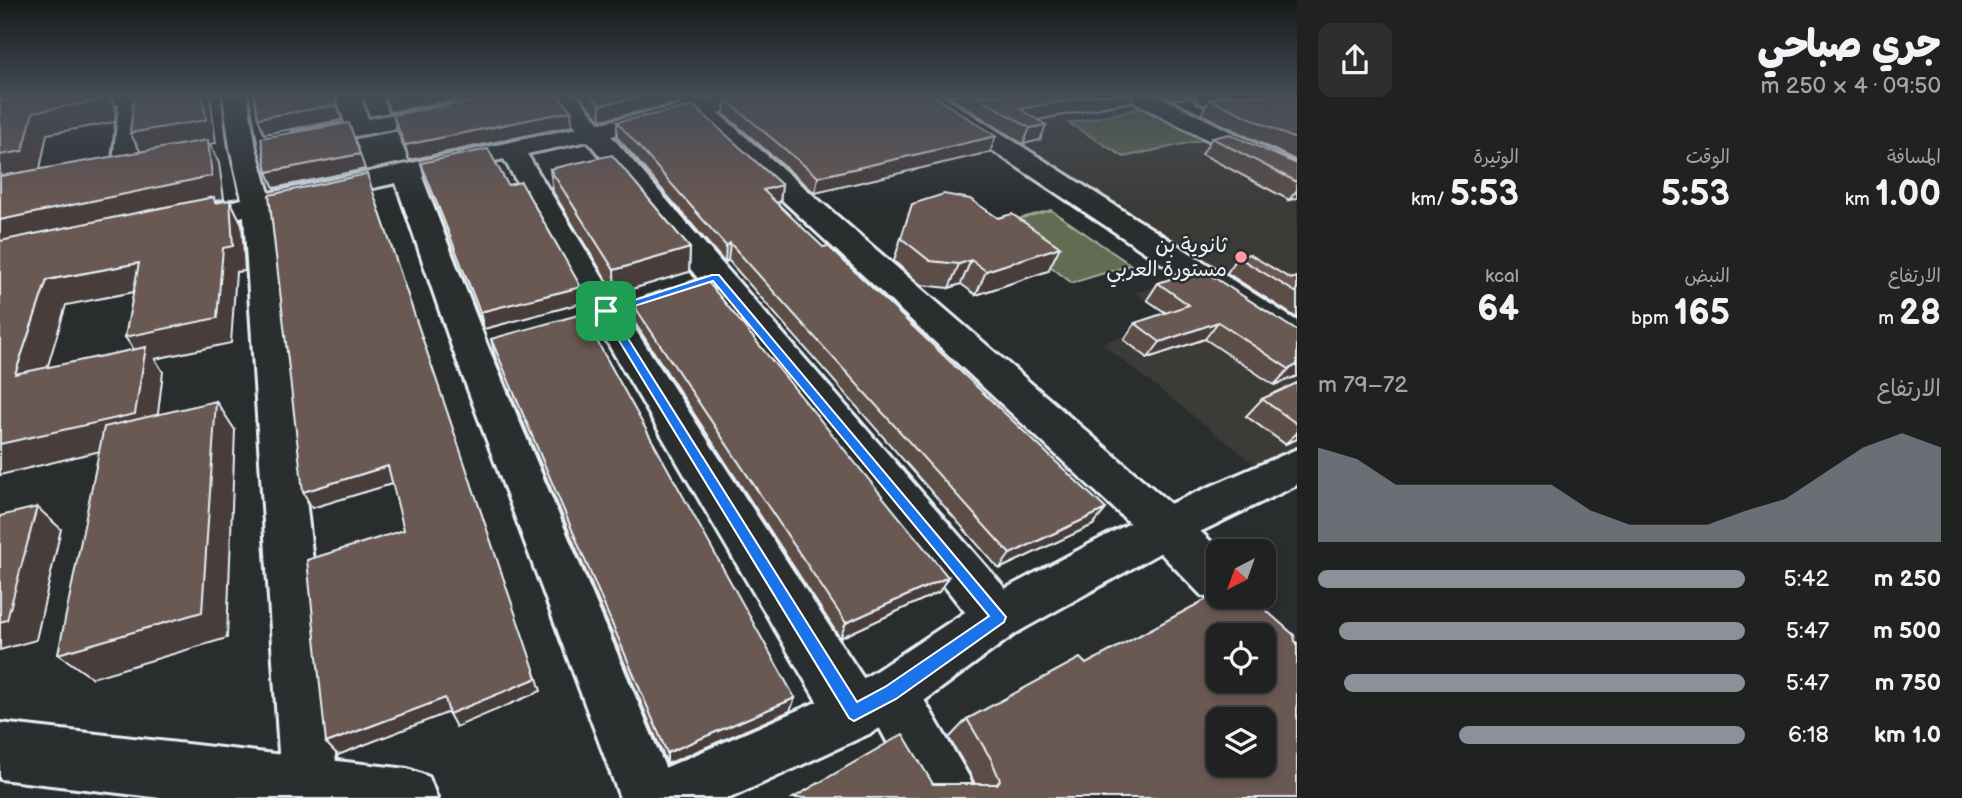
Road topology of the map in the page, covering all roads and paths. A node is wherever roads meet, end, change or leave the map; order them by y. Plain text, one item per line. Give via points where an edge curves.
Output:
1 (123, 132) edge
2 (247, 132) edge
3 (331, 132) edge
4 (587, 132) edge
5 (594, 132) edge
6 (724, 132) edge
7 (982, 132) edge
8 (1212, 132) edge
9 (252, 147) junction
10 (511, 149) junction
11 (152, 165) edge
12 (406, 172) junction
13 (1297, 174) edge
14 (258, 205) junction
15 (163, 224) edge
16 (715, 277) junction
17 (679, 289) edge
18 (1297, 337) edge
19 (1297, 466) edge
20 (1165, 527) junction
21 (1206, 568) edge
22 (999, 617) junction
23 (872, 703) junction
24 (0, 751) edge
25 (310, 792) edge
26 (408, 798) edge
27 (649, 798) edge
28 (665, 798) edge
29 (948, 798) edge

1 - 11 street via 113,172
2 - 9 street
3 - 9 street
4 - 10 street
5 - 16 street
6 - 20 street
7 - 18 street
8 - 13 street
9 - 14 street
10 - 12 street
10 - 23 street via 606,311
12 - 14 street
12 - 27 street via 482,344
14 - 15 street
14 - 25 street
16 - 17 street
16 - 22 street
19 - 20 street
20 - 21 street
20 - 22 street
22 - 23 street
23 - 28 street
23 - 29 street
24 - 25 street
25 - 26 street

